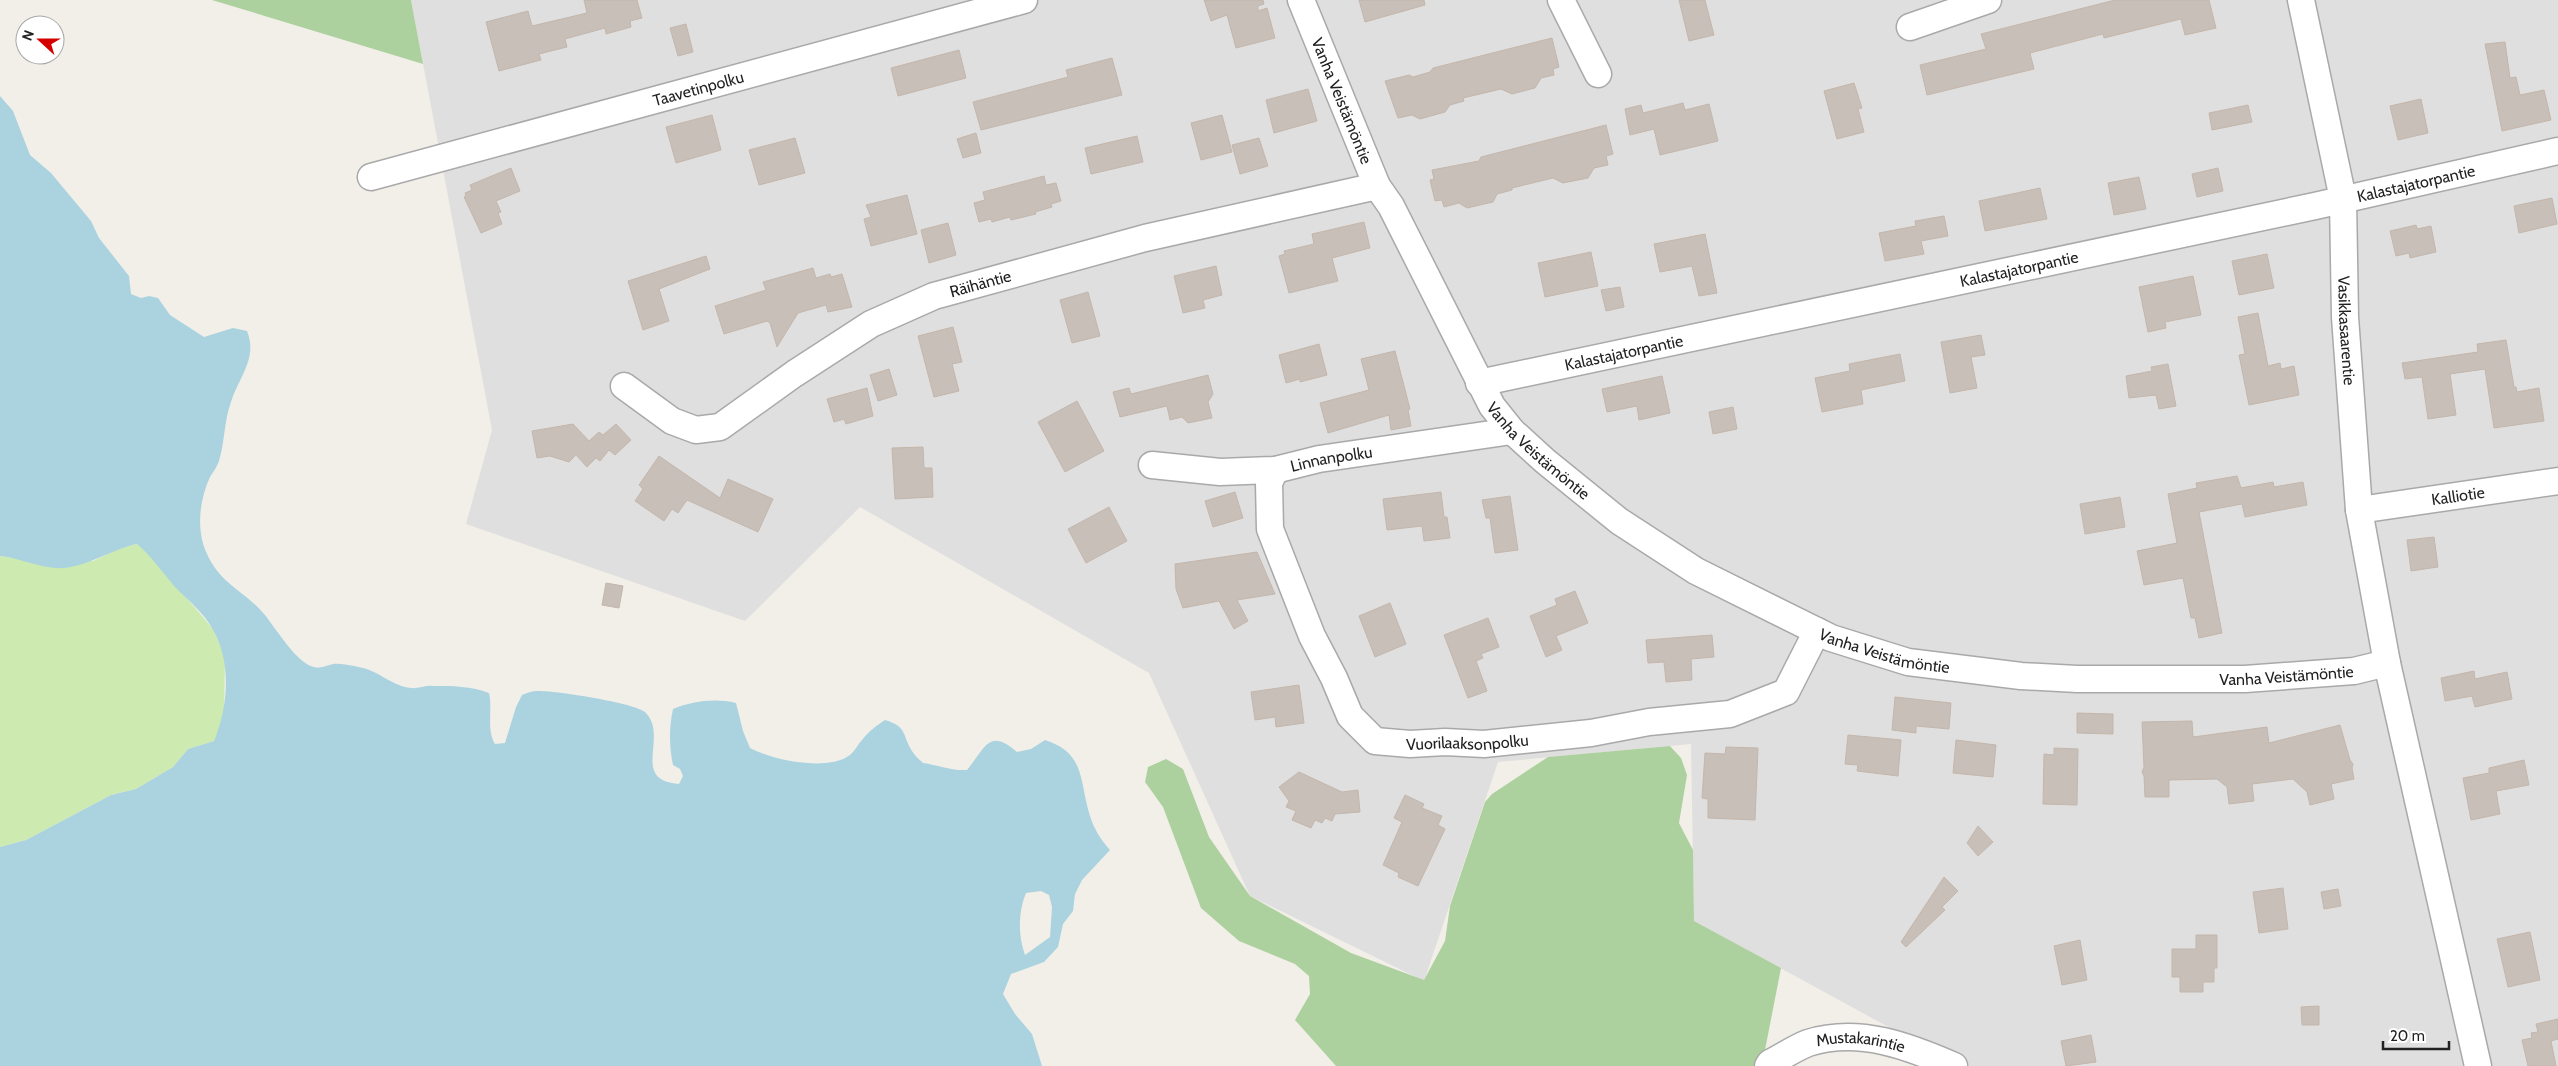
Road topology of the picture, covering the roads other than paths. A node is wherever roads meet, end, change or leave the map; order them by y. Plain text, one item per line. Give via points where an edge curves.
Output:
1 (1024, 0) edge
2 (1301, 0) edge
3 (1561, 0) edge
4 (1988, 0) edge
5 (2301, 0) edge
6 (1910, 27) dead end
7 (1598, 74) dead end
8 (2558, 151) edge
9 (371, 176) dead end
10 (1377, 186) junction
11 (2343, 199) junction
12 (1479, 383) junction
13 (624, 386) dead end
14 (1512, 431) junction
15 (1152, 465) dead end
16 (1275, 470) junction
17 (2558, 481) edge
18 (2359, 510) junction
19 (1817, 631) junction
20 (2387, 663) junction
21 (1768, 1066) edge
22 (1954, 1066) edge
23 (2478, 1066) edge

1 - 9 street, Taavetinpolku
2 - 10 street, Vanha Veistämöntie
3 - 7 street
4 - 6 street
5 - 11 street, Vasikkasaarentie
8 - 11 street, Kalastajatorpantie
10 - 12 street, Vanha Veistämöntie via 1391,206
10 - 13 street, Räihäntie via 1145,238 934,296 871,324 720,427 696,430 672,421
11 - 12 street, Kalastajatorpantie
11 - 18 street, Vasikkasaarentie via 2345,317
12 - 14 street, Vanha Veistämöntie
14 - 16 street, Linnanpolku via 1319,459
14 - 19 street, Vanha Veistämöntie via 1620,521 1696,571
15 - 16 street, Linnanpolku via 1220,472
16 - 19 street, Vuorilaaksonpolku via 1269,483 1270,529 1312,636 1350,716 1375,741 1484,744 1730,714 1786,692
17 - 18 street, Kalliotie
18 - 20 street, Vasikkasaarentie
19 - 20 street, Vanha Veistämöntie via 1908,662 2021,676 2245,679 2354,671
20 - 23 street
21 - 22 street, Mustakarintie via 1808,1043 1871,1037 1919,1050

